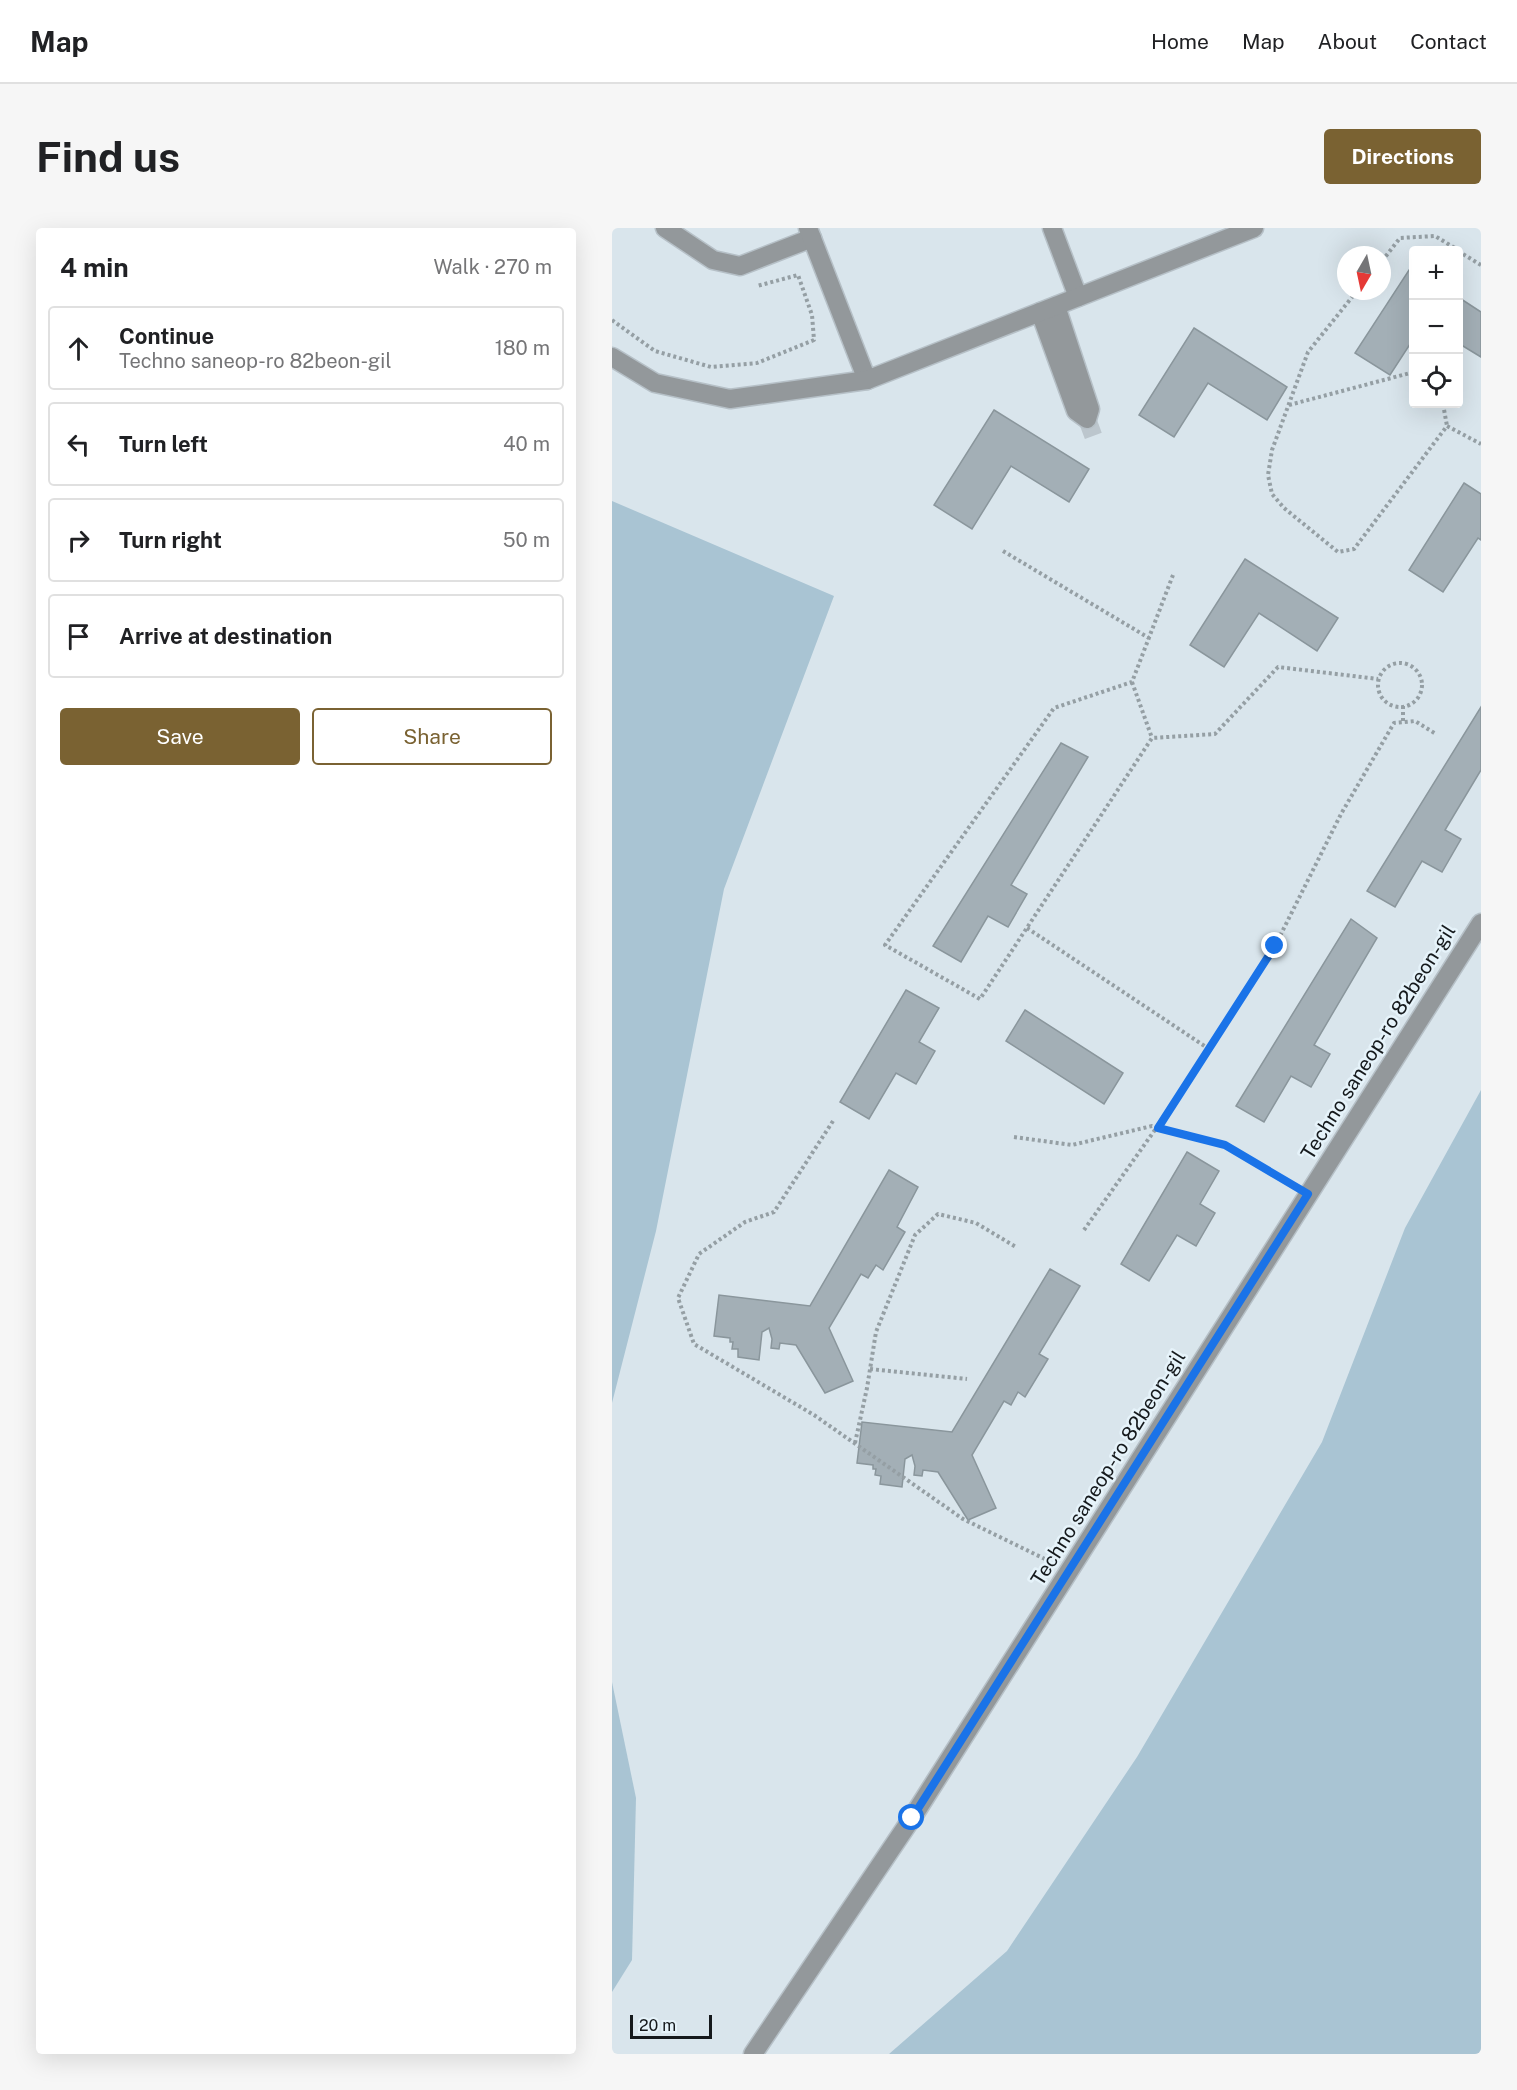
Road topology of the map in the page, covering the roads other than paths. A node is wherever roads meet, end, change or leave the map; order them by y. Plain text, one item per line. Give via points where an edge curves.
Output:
1 (665, 228) edge
2 (1052, 228) edge
3 (1254, 228) edge
4 (810, 233) edge
5 (1078, 297) junction
6 (1048, 309) junction
7 (612, 357) edge
8 (867, 380) junction
9 (1481, 922) edge
10 (753, 2054) edge

1 - 4 street via 714,260 741,266
2 - 5 street
3 - 5 street
4 - 8 street
5 - 6 street
6 - 6 street via 1076,411 1087,418 1090,409
6 - 8 street
7 - 8 street via 655,383 730,399
9 - 10 street, Techno saneop-ro 82beon-gil via 912,1818

